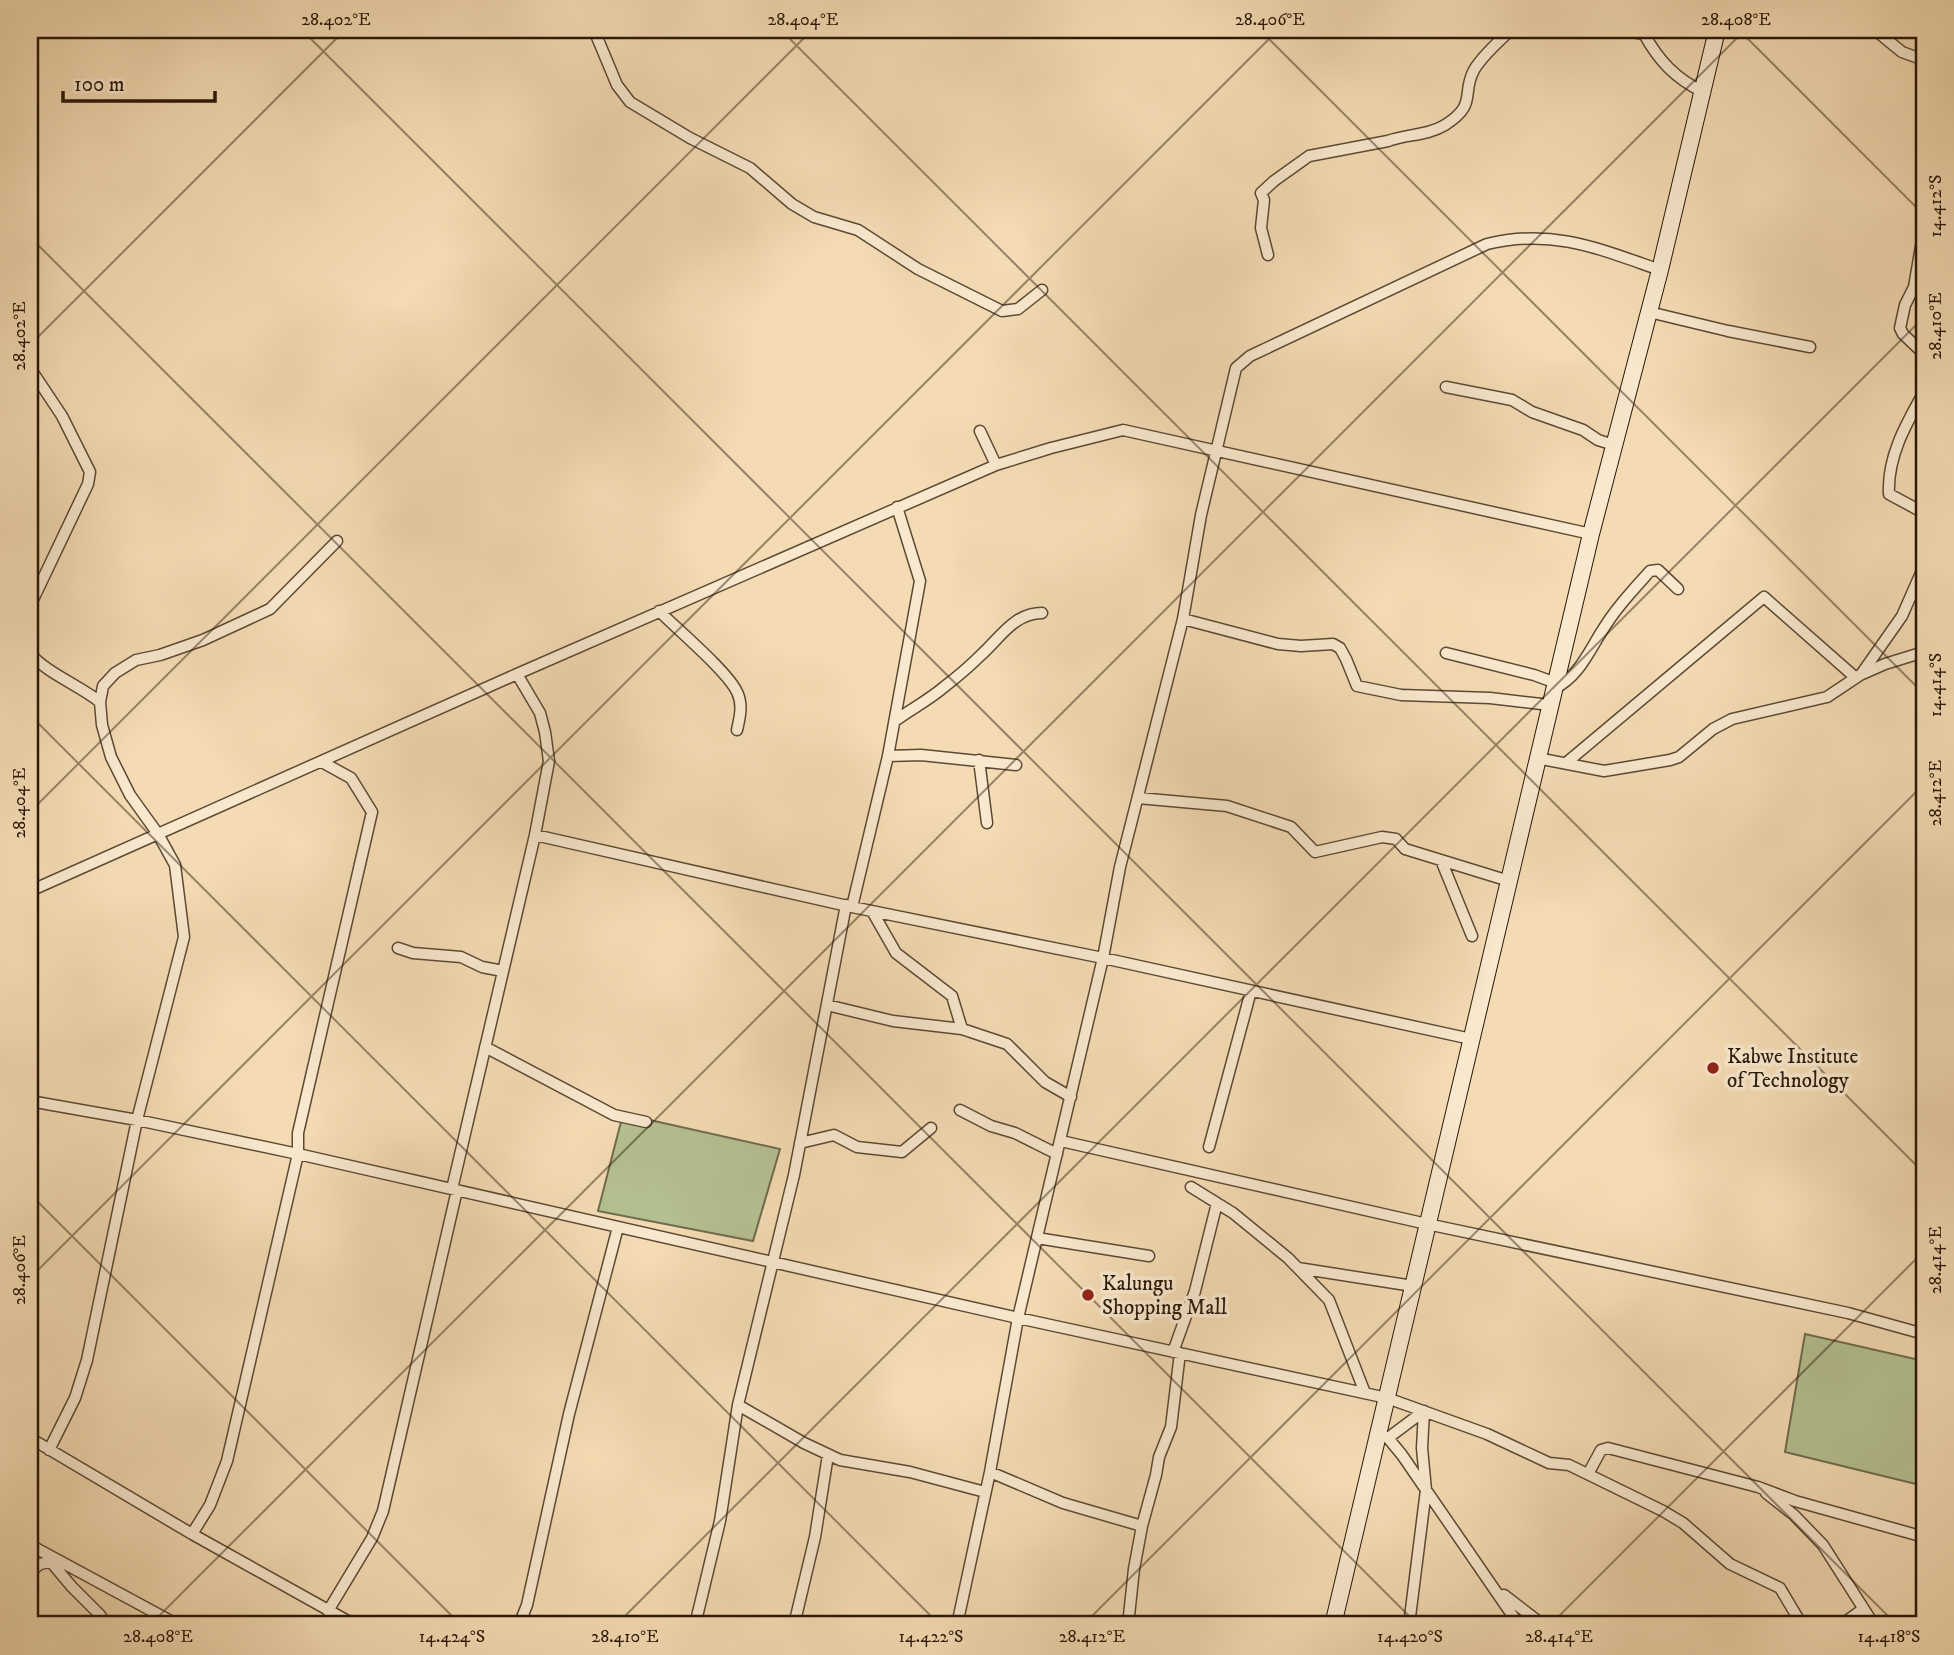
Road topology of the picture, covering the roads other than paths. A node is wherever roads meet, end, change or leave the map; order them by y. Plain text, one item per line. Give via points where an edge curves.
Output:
1 (594, 30) edge
2 (1511, 30) edge
3 (1621, 30) edge
4 (1717, 30) edge
5 (1875, 30) edge
6 (1924, 60) edge
7 (1703, 92) junction
8 (1924, 229) edge
9 (1268, 256) dead end
10 (1660, 270) junction
11 (1042, 290) dead end
12 (1649, 312) junction
13 (1810, 347) dead end
14 (1924, 354) edge
15 (30, 368) edge
16 (1446, 387) dead end
17 (1924, 392) edge
18 (979, 431) dead end
19 (1615, 445) junction
20 (1217, 452) junction
21 (996, 465) junction
22 (897, 507) junction
23 (1924, 513) edge
24 (1591, 534) junction
25 (337, 541) dead end
26 (1924, 566) edge
27 (1678, 589) dead end
28 (30, 606) edge
29 (659, 611) junction
30 (1042, 613) dead end
31 (1183, 619) junction
32 (1924, 652) edge
33 (30, 653) edge
34 (1446, 653) dead end
35 (517, 674) junction
36 (1858, 677) junction
37 (1555, 686) junction
38 (100, 702) junction
39 (1550, 705) junction
40 (895, 721) junction
41 (737, 730) dead end
42 (888, 756) junction
43 (1537, 758) junction
44 (979, 760) junction
45 (322, 762) junction
46 (1566, 763) junction
47 (1016, 765) dead end
48 (1138, 798) junction
49 (987, 822) dead end
50 (158, 834) junction
51 (535, 835) junction
52 (1441, 860) junction
53 (1508, 881) junction
54 (30, 891) edge
55 (849, 906) junction
56 (872, 911) junction
57 (1472, 936) dead end
58 (398, 948) dead end
59 (1103, 958) junction
60 (503, 971) junction
61 (1251, 990) junction
62 (827, 1005) junction
63 (962, 1029) junction
64 (1471, 1039) junction
65 (485, 1047) junction
66 (1071, 1097) junction
67 (30, 1101) edge
68 (960, 1110) dead end
69 (137, 1120) junction
70 (646, 1122) dead end
71 (931, 1128) dead end
72 (1060, 1141) junction
73 (800, 1143) junction
74 (1209, 1147) dead end
75 (298, 1154) junction
76 (1057, 1154) junction
77 (1191, 1187) dead end
78 (454, 1189) junction
79 (1217, 1203) junction
80 (1427, 1224) junction
81 (618, 1227) junction
82 (1037, 1238) junction
83 (1149, 1256) dead end
84 (774, 1261) junction
85 (1298, 1268) junction
86 (1413, 1286) junction
87 (1018, 1318) junction
88 (1924, 1334) edge
89 (1176, 1352) junction
90 (1365, 1393) junction
91 (1387, 1398) junction
92 (738, 1405) junction
93 (1424, 1410) junction
94 (1384, 1436) junction
95 (30, 1438) edge
96 (48, 1450) junction
97 (828, 1455) junction
98 (990, 1472) junction
99 (1588, 1474) junction
100 (1758, 1487) junction
101 (1426, 1490) junction
102 (985, 1492) junction
103 (1142, 1526) junction
104 (192, 1534) junction
105 (1924, 1537) edge
106 (30, 1545) edge
107 (55, 1561) junction
108 (30, 1572) edge
109 (1494, 1586) junction
110 (1863, 1609) junction
111 (328, 1611) junction
112 (106, 1625) edge
113 (178, 1625) edge
114 (355, 1625) edge
115 (519, 1625) edge
116 (695, 1625) edge
117 (794, 1625) edge
118 (957, 1625) edge
119 (1128, 1625) edge
120 (1333, 1625) edge
121 (1409, 1625) edge
122 (1519, 1625) edge
123 (1543, 1625) edge
124 (1802, 1625) edge
125 (1840, 1625) edge
126 (1874, 1625) edge

1 - 11 street via 617,85 630,102 750,168 814,217 858,230 918,269 1002,311 1017,309
2 - 9 street via 1474,71 1465,107 1443,126 1412,137 1310,156 1261,193 1261,229
3 - 7 street via 1644,34 1676,77
4 - 7 street
5 - 6 street via 1902,52
7 - 10 street
8 - 14 street via 1914,287 1900,328
10 - 12 street
10 - 20 street via 1584,243 1527,237 1487,244 1250,356 1236,368
12 - 13 street
12 - 19 street
15 - 28 street via 90,471
16 - 19 street via 1512,400
17 - 23 street via 1902,431 1888,478 1889,494
18 - 21 street
19 - 24 street
20 - 21 street via 1123,430
20 - 24 street
20 - 31 street via 1200,515
21 - 22 street
22 - 29 street
22 - 40 street via 920,581
24 - 37 street
25 - 38 street via 270,609 202,640 136,660 103,686
26 - 36 street via 1902,616
27 - 37 street via 1658,570 1650,571 1628,595 1578,669 1567,682
29 - 35 street
29 - 41 street via 737,691 741,709
30 - 40 street via 1023,616 942,689
31 - 39 street via 1278,643 1333,644 1346,659 1357,686 1401,695
31 - 48 street
32 - 36 street
33 - 38 street
34 - 37 street via 1534,675
35 - 45 street
35 - 51 street via 540,713 549,761
36 - 46 street via 1827,697 1732,719 1671,760 1616,771
36 - 46 street via 1764,597
37 - 39 street
38 - 50 street via 111,757 130,795
39 - 43 street
40 - 42 street
42 - 44 street
42 - 55 street
43 - 46 street
43 - 53 street
44 - 47 street
44 - 49 street
45 - 50 street
45 - 75 street via 351,778 372,813 298,1133
48 - 52 street via 1227,806 1291,827 1315,852 1382,837
48 - 59 street
50 - 54 street
50 - 69 street via 175,865 184,936
51 - 55 street
51 - 60 street
52 - 53 street
52 - 57 street
53 - 64 street
55 - 56 street
55 - 62 street
56 - 59 street
56 - 63 street via 896,953 952,996
58 - 60 street via 461,957
59 - 61 street
59 - 66 street
60 - 65 street
61 - 64 street
61 - 74 street
62 - 63 street via 893,1021
62 - 73 street
63 - 66 street via 1007,1044 1045,1082
64 - 80 street
65 - 70 street via 614,1115
65 - 78 street
66 - 72 street
67 - 69 street
68 - 76 street
69 - 75 street
69 - 96 street via 87,1360 75,1398
71 - 73 street via 902,1152 857,1147 834,1135
72 - 76 street
72 - 80 street
73 - 84 street
75 - 78 street
75 - 104 street via 227,1461 210,1505
76 - 82 street
77 - 79 street
78 - 81 street
78 - 111 street via 383,1511
79 - 85 street
79 - 89 street
80 - 86 street
80 - 88 street via 1848,1312
81 - 84 street
81 - 115 street
82 - 83 street
82 - 87 street
84 - 87 street
84 - 92 street
85 - 86 street
85 - 90 street via 1329,1300
86 - 91 street
87 - 89 street
87 - 98 street
89 - 90 street
89 - 103 street via 1171,1427
90 - 91 street
91 - 93 street
91 - 94 street
92 - 97 street
92 - 116 street via 720,1521
93 - 94 street
93 - 99 street via 1549,1463 1569,1465
93 - 101 street
94 - 101 street
94 - 120 street
95 - 96 street
96 - 104 street
97 - 102 street
97 - 117 street
98 - 102 street
98 - 103 street via 1063,1503
99 - 100 street via 1601,1450 1608,1448
99 - 124 street via 1663,1511 1730,1564 1780,1588
100 - 105 street
100 - 110 street via 1823,1545
101 - 109 street
101 - 121 street
102 - 118 street
103 - 119 street
104 - 111 street
106 - 107 street
107 - 108 street
107 - 112 street
107 - 113 street
109 - 122 street
109 - 123 street
110 - 125 street
110 - 126 street
111 - 114 street

